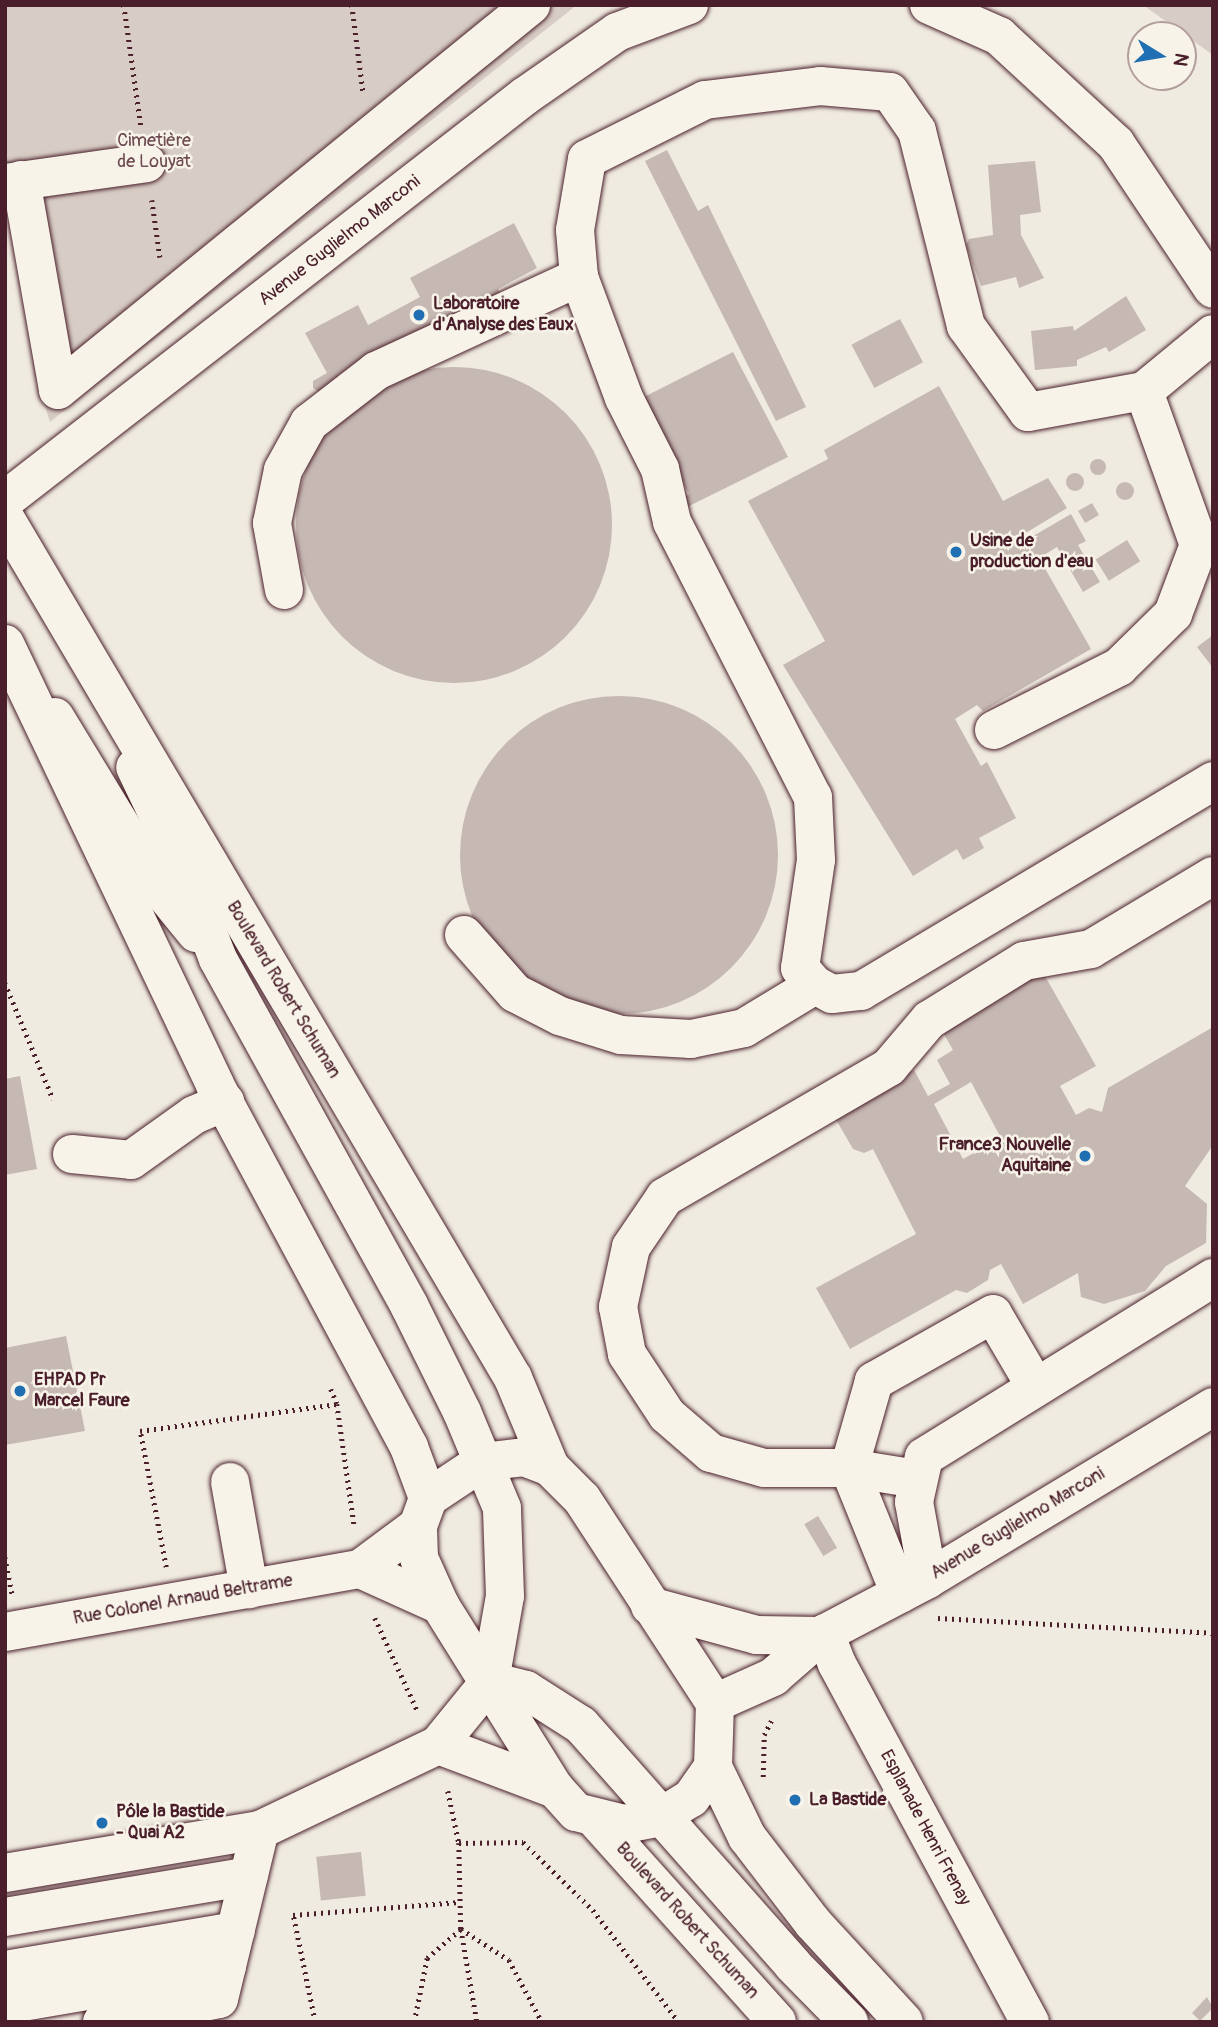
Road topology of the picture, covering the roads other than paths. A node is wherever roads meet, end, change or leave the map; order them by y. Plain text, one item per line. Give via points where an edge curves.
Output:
1 (531, 5) edge
2 (689, 5) edge
3 (929, 5) edge
4 (147, 163) dead end
5 (13, 181) edge
6 (579, 277) junction
7 (1213, 289) edge
8 (1213, 334) edge
9 (1144, 391) junction
10 (5, 500) edge
11 (5, 519) edge
12 (284, 590) dead end
13 (61, 613) junction
14 (5, 635) edge
15 (5, 644) edge
16 (995, 730) dead end
17 (1213, 781) edge
18 (1213, 877) edge
19 (464, 935) dead end
20 (218, 959) junction
21 (816, 985) junction
22 (225, 1102) junction
23 (72, 1154) dead end
24 (1213, 1278) edge
25 (1035, 1386) junction
26 (1213, 1407) edge
27 (482, 1462) junction
28 (550, 1467) junction
29 (849, 1468) junction
30 (917, 1479) junction
31 (230, 1482) dead end
32 (423, 1512) junction
33 (360, 1569) junction
34 (914, 1586) junction
35 (249, 1589) junction
36 (440, 1605) junction
37 (650, 1606) junction
38 (5, 1632) edge
39 (823, 1634) junction
40 (490, 1681) junction
41 (715, 1703) junction
42 (438, 1745) junction
43 (713, 1767) junction
44 (555, 1789) junction
45 (661, 1817) junction
46 (596, 1820) junction
47 (260, 1830) junction
48 (5, 1873) edge
49 (249, 1876) junction
50 (5, 1917) edge
51 (231, 1949) junction
52 (5, 1969) edge
53 (5, 2005) edge
54 (102, 2022) edge
55 (777, 2022) edge
56 (849, 2022) edge
57 (904, 2022) edge
58 (1030, 2022) edge

1 - 5 main road via 58,390
2 - 10 main road, Avenue Guglielmo Marconi via 617,32 526,96
3 - 7 main road via 999,36 1116,144
4 - 5 main road
6 - 9 main road via 575,230 587,159 705,100 820,86 890,92 916,131 966,326 1028,412
6 - 12 main road via 376,371 309,423 283,470 272,523
6 - 21 main road via 624,398 660,469 672,522 813,797 816,860 800,968
8 - 9 main road
9 - 16 main road via 1199,545 1173,614 1119,667
11 - 13 main road, Boulevard Robert Schuman
13 - 20 main road via 181,863
13 - 28 main road, Boulevard Robert Schuman via 513,1378
14 - 20 main road via 157,885
15 - 22 main road
17 - 21 main road via 921,951 861,991 832,994
18 - 29 main road via 1091,949 1024,961 929,1020 889,1068 665,1197 631,1247 618,1307 627,1354 667,1415 711,1453 764,1468
19 - 21 main road via 515,993 560,1016 621,1035 691,1039 744,1028
20 - 27 main road via 409,1305
22 - 23 main road via 194,1115 131,1160
22 - 32 main road via 409,1447
24 - 25 main road
25 - 29 main road via 993,1314 874,1381
25 - 30 main road via 924,1457
26 - 34 main road, Avenue Guglielmo Marconi
27 - 28 main road via 524,1457
27 - 32 main road, Rue Colonel Arnaud Beltrame
27 - 40 main road via 502,1508 505,1596
28 - 37 main road via 582,1499
29 - 30 main road
29 - 34 main road
30 - 34 main road
31 - 35 main road
32 - 33 main road, Rue Colonel Arnaud Beltrame
32 - 36 main road via 419,1558
33 - 35 main road, Rue Colonel Arnaud Beltrame
33 - 36 main road
34 - 39 main road, Avenue Guglielmo Marconi
35 - 38 main road, Rue Colonel Arnaud Beltrame
36 - 40 main road
37 - 39 main road, Avenue Guglielmo Marconi via 757,1635
37 - 41 main road
39 - 41 main road, Avenue Guglielmo Marconi via 773,1677
39 - 58 main road, Esplanade Henri Frenay
40 - 42 main road
40 - 44 main road
40 - 45 main road via 526,1690 581,1725
41 - 43 main road
42 - 44 main road
42 - 47 main road
43 - 45 main road via 691,1798
43 - 57 main road via 747,1837 813,1923
44 - 46 main road via 576,1812
45 - 46 main road via 624,1824
45 - 56 main road
46 - 55 main road, Boulevard Robert Schuman
47 - 48 main road
47 - 49 main road
49 - 50 main road
49 - 51 main road
51 - 52 main road
51 - 53 main road
51 - 54 main road via 219,1999

